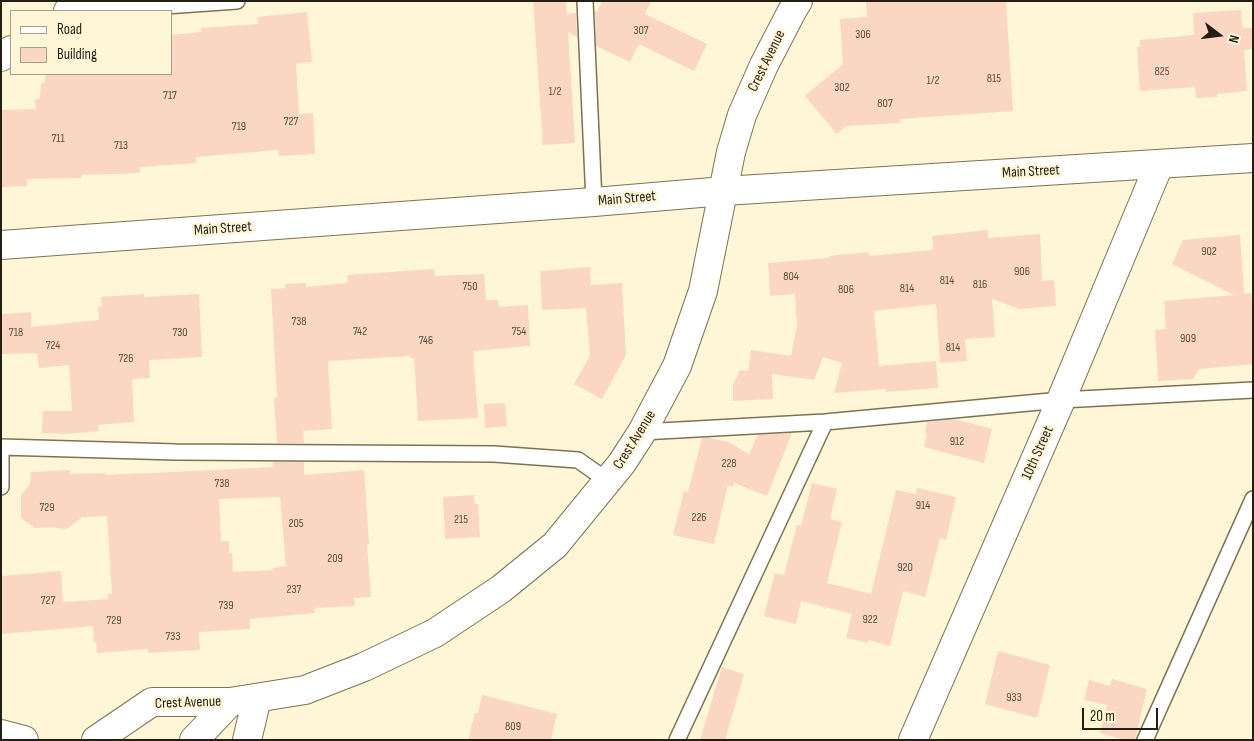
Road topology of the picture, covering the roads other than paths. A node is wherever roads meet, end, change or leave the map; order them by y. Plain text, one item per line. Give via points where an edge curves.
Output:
1 (237, 1) edge
2 (585, 1) edge
3 (798, 1) edge
4 (76, 5) edge
5 (1253, 158) edge
6 (1159, 165) junction
7 (724, 191) junction
8 (594, 202) junction
9 (1, 245) edge
10 (1253, 390) edge
11 (1062, 400) junction
12 (825, 422) junction
13 (642, 432) junction
14 (1, 447) edge
15 (608, 481) junction
16 (1, 487) edge
17 (1253, 499) edge
18 (257, 698) junction
19 (230, 702) junction
20 (1, 734) edge
21 (24, 740) edge
22 (96, 740) edge
23 (194, 740) edge
24 (247, 740) edge
25 (677, 740) edge
26 (913, 740) edge
27 (1145, 740) edge

1 - 4 lane via 122,9
2 - 8 lane
3 - 7 street, Crest Avenue via 742,115
5 - 6 street, Main Street
6 - 7 street, Main Street
6 - 11 street, 10th Street
7 - 8 street, Main Street
7 - 13 street, Crest Avenue via 703,291 677,366
8 - 9 street, Main Street
10 - 11 lane
11 - 12 lane
11 - 26 street, 10th Street
12 - 13 lane
12 - 25 lane
13 - 15 street, Crest Avenue
14 - 15 lane via 176,452 494,454 578,460
14 - 16 lane
15 - 18 street, Crest Avenue via 555,545 501,589 435,633 364,667 305,690
17 - 27 lane
18 - 19 street, Crest Avenue
18 - 24 street
19 - 22 street, Crest Avenue via 152,702
19 - 23 street, Crest Avenue
20 - 21 street

